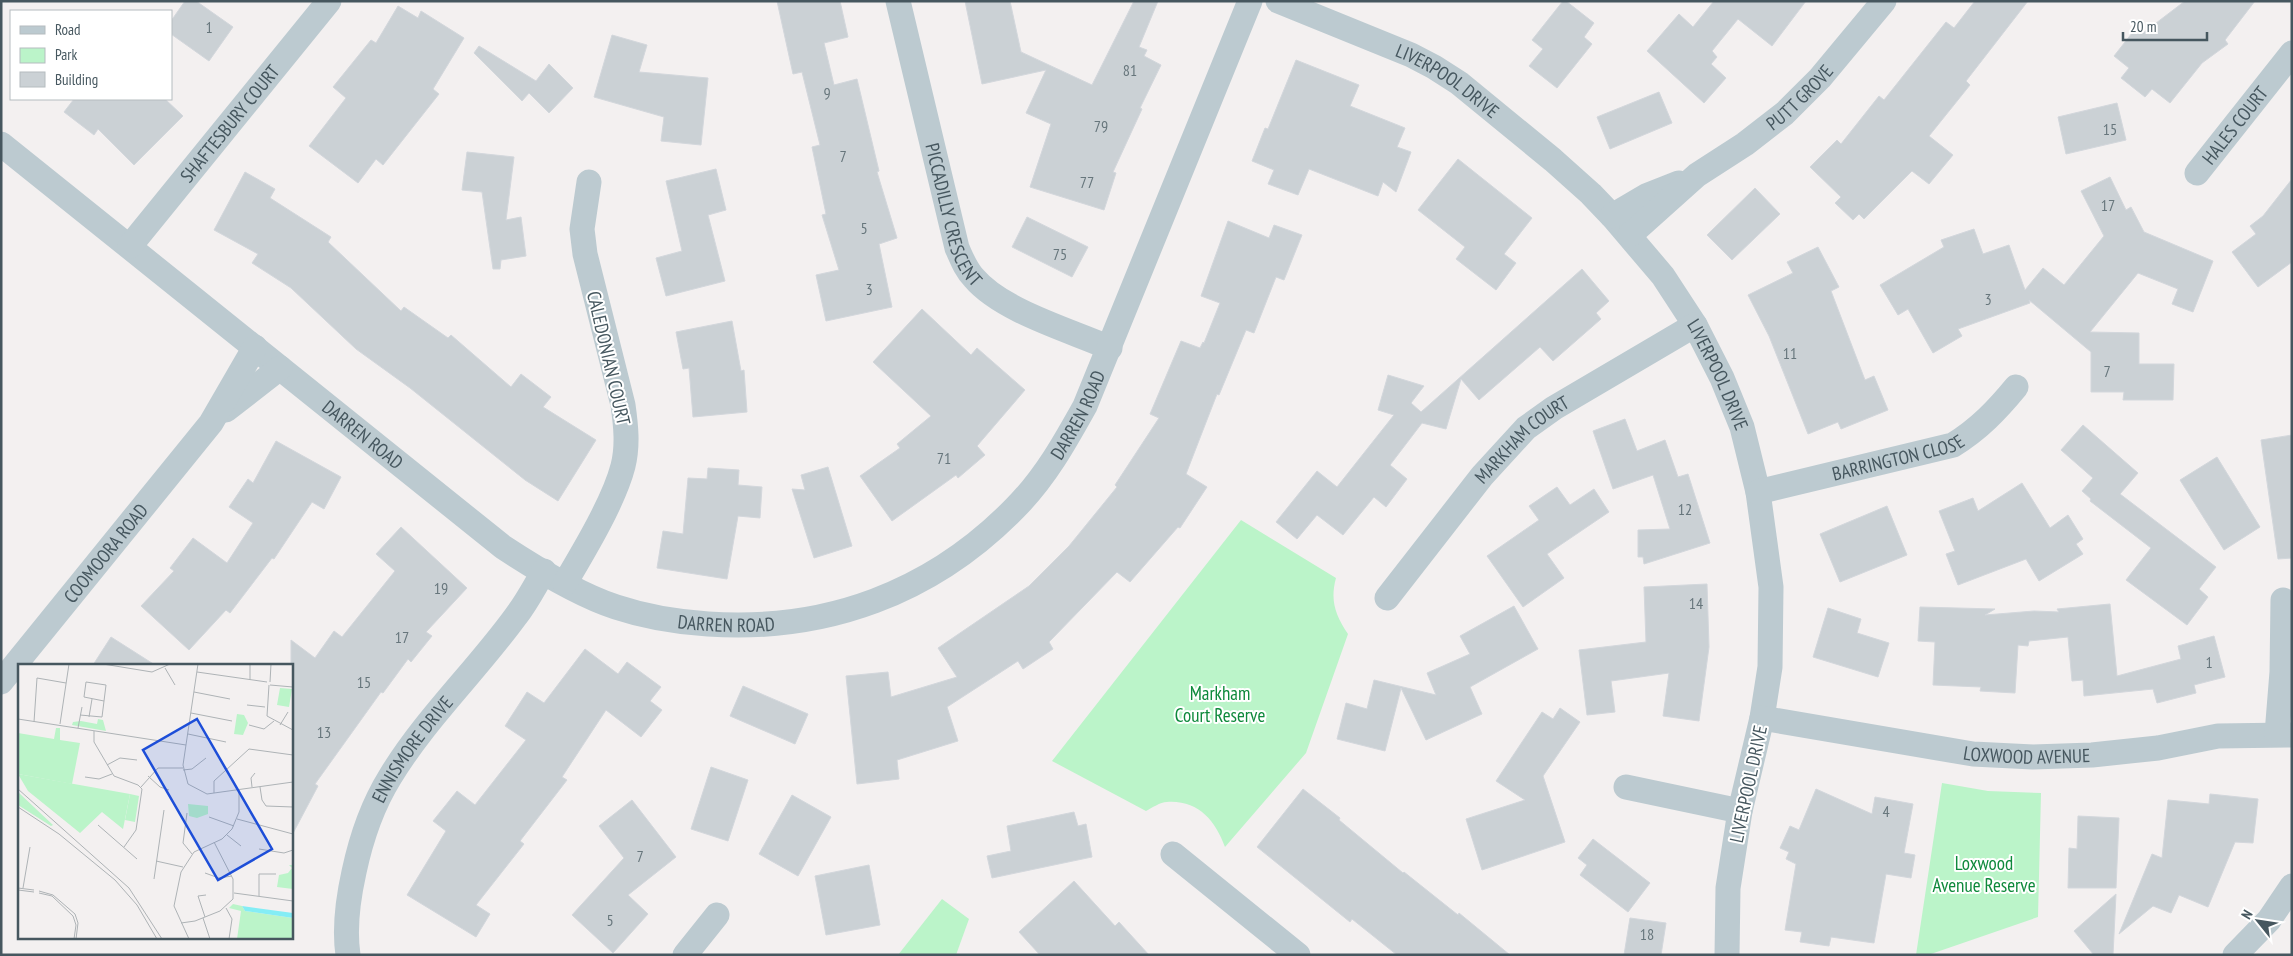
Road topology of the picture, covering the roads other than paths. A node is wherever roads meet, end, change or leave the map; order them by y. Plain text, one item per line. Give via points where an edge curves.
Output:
1 (328, 1) edge
2 (898, 1) edge
3 (1250, 1) edge
4 (1278, 1) edge
5 (1884, 1) edge
6 (2292, 53) edge
7 (1, 144) edge
8 (2197, 173) dead end
9 (1697, 175) junction
10 (589, 182) dead end
11 (1612, 216) junction
12 (1630, 235) junction
13 (130, 246) junction
14 (1694, 325) junction
15 (255, 348) junction
16 (1110, 348) junction
17 (280, 368) junction
18 (2016, 387) dead end
19 (211, 423) junction
20 (1758, 492) junction
21 (544, 571) junction
22 (565, 583) junction
23 (1387, 598) dead end
24 (2283, 600) dead end
25 (1, 682) edge
26 (1762, 718) junction
27 (2285, 734) edge
28 (1626, 787) dead end
29 (1740, 811) junction
30 (1173, 854) dead end
31 (2292, 886) edge
32 (718, 916) dead end
33 (348, 955) edge
34 (685, 955) edge
35 (1298, 955) edge
36 (1728, 955) edge
37 (2235, 955) edge

1 - 13 street, SHAFTESBURY COURT
2 - 16 street, PICCADILLY CRESCENT via 957,248 965,266 987,292 1005,304
3 - 16 street, DARREN ROAD
4 - 11 street, LIVERPOOL DRIVE via 1411,55 1459,83 1553,160
5 - 9 street, PUTT GROVE via 1820,78 1785,113
6 - 8 street, HALES COURT
7 - 13 street, DARREN ROAD
9 - 11 street, PUTT GROVE via 1646,196
9 - 12 street, PUTT GROVE
10 - 22 street, CALEDONIAN COURT via 582,229 585,254 623,405 626,450 612,494
11 - 12 street, LIVERPOOL DRIVE
12 - 14 street, LIVERPOOL DRIVE via 1663,276
13 - 15 street, DARREN ROAD
14 - 20 street, LIVERPOOL DRIVE via 1722,378 1742,427
14 - 23 street, MARKHAM COURT via 1526,428 1482,476
15 - 17 street, DARREN ROAD
15 - 19 street, COOMOORA ROAD
16 - 22 street, DARREN ROAD via 1064,446 1017,507 978,542 937,571 878,601 792,623 728,625 645,615 615,607
17 - 19 street, COOMOORA ROAD
17 - 21 street, DARREN ROAD via 503,547
18 - 20 street, BARRINGTON CLOSE via 1990,417 1971,434 1953,444
19 - 25 street, COOMOORA ROAD
20 - 26 street, LIVERPOOL DRIVE via 1771,587 1770,666
21 - 22 street, DARREN ROAD
21 - 33 street, ENNISMORE DRIVE via 517,615 411,747 376,802 364,833 350,888
24 - 27 street
26 - 27 street, LOXWOOD AVENUE via 1973,754 2032,757 2158,748 2218,736
26 - 29 street, LIVERPOOL DRIVE
28 - 29 street
29 - 36 street, LIVERPOOL DRIVE via 1728,888
30 - 35 street
31 - 37 street via 2269,920
32 - 34 street

